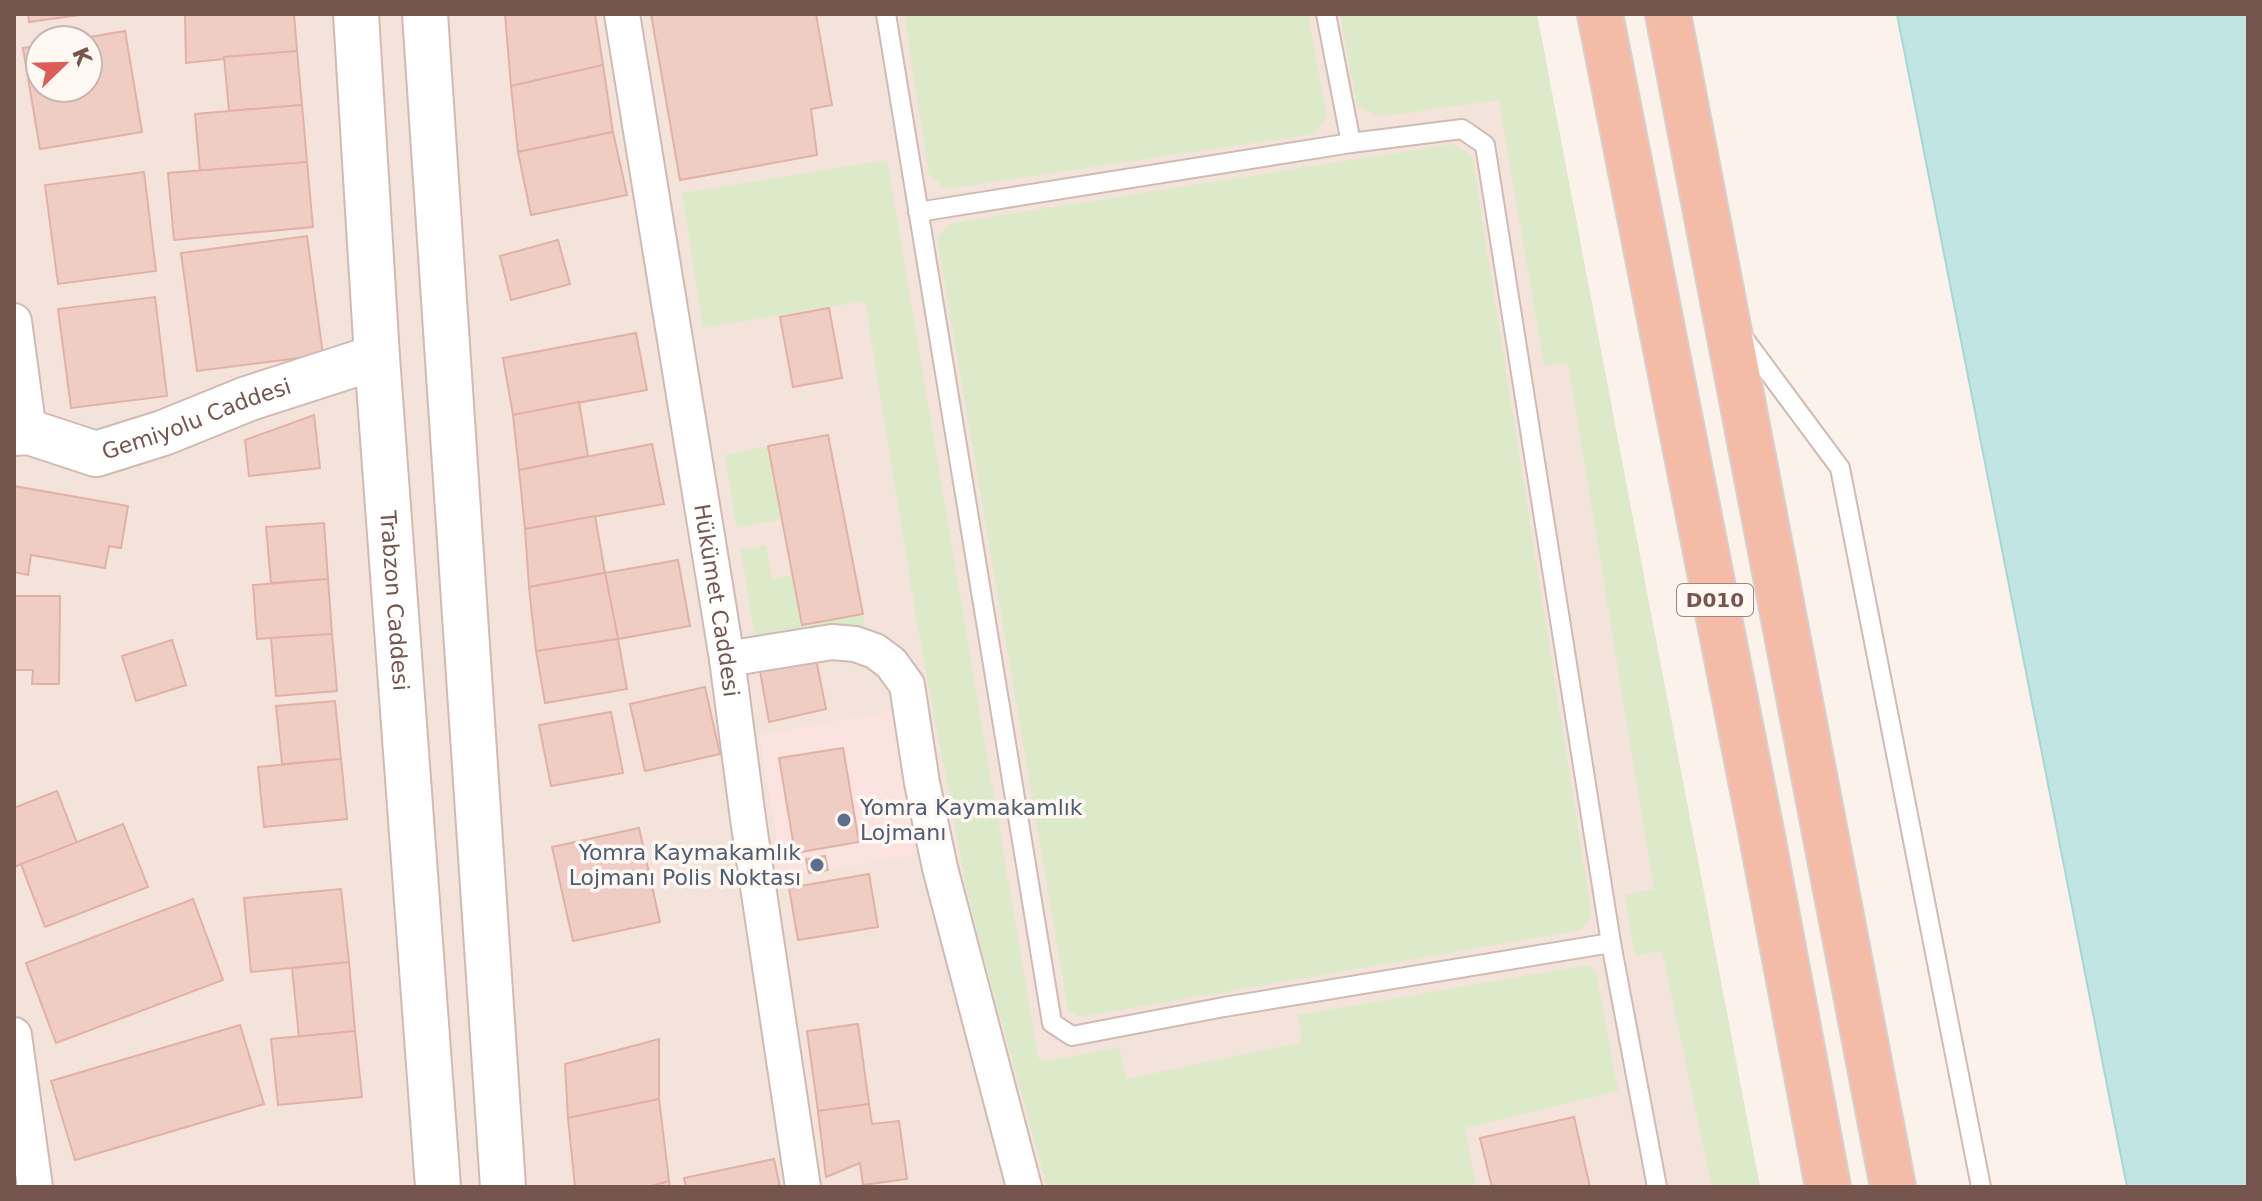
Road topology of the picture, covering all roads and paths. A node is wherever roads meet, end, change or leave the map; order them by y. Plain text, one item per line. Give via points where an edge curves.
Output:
1 (356, 14) edge
2 (425, 14) edge
3 (622, 14) edge
4 (886, 14) edge
5 (1326, 14) edge
6 (1600, 14) edge
7 (1668, 14) edge
8 (1351, 143) junction
9 (918, 212) junction
10 (1725, 314) junction
11 (14, 321) edge
12 (377, 357) junction
13 (22, 433) edge
14 (727, 659) junction
15 (1611, 943) junction
16 (14, 1035) edge
17 (35, 1187) edge
18 (438, 1187) edge
19 (503, 1187) edge
20 (803, 1187) edge
21 (1024, 1187) edge
22 (1657, 1187) edge
23 (1828, 1187) edge
24 (1893, 1187) edge
25 (1981, 1187) edge

1 - 12 main road, Trabzon Caddesi
2 - 19 main road
3 - 14 street, Hükümet Caddesi
4 - 9 lane
5 - 8 lane
6 - 23 highway, D010
7 - 10 highway, D010
8 - 9 lane
8 - 15 lane via 1462,129 1485,145
9 - 15 lane via 1052,1023 1072,1036
10 - 24 highway, D010
10 - 25 lane via 1840,468
11 - 13 street
12 - 13 main road, Gemiyolu Caddesi via 96,454
12 - 18 main road, Trabzon Caddesi
14 - 20 street, Hükümet Caddesi
14 - 21 street via 832,642 855,644 891,663 907,685 940,868
15 - 22 lane
16 - 17 street

